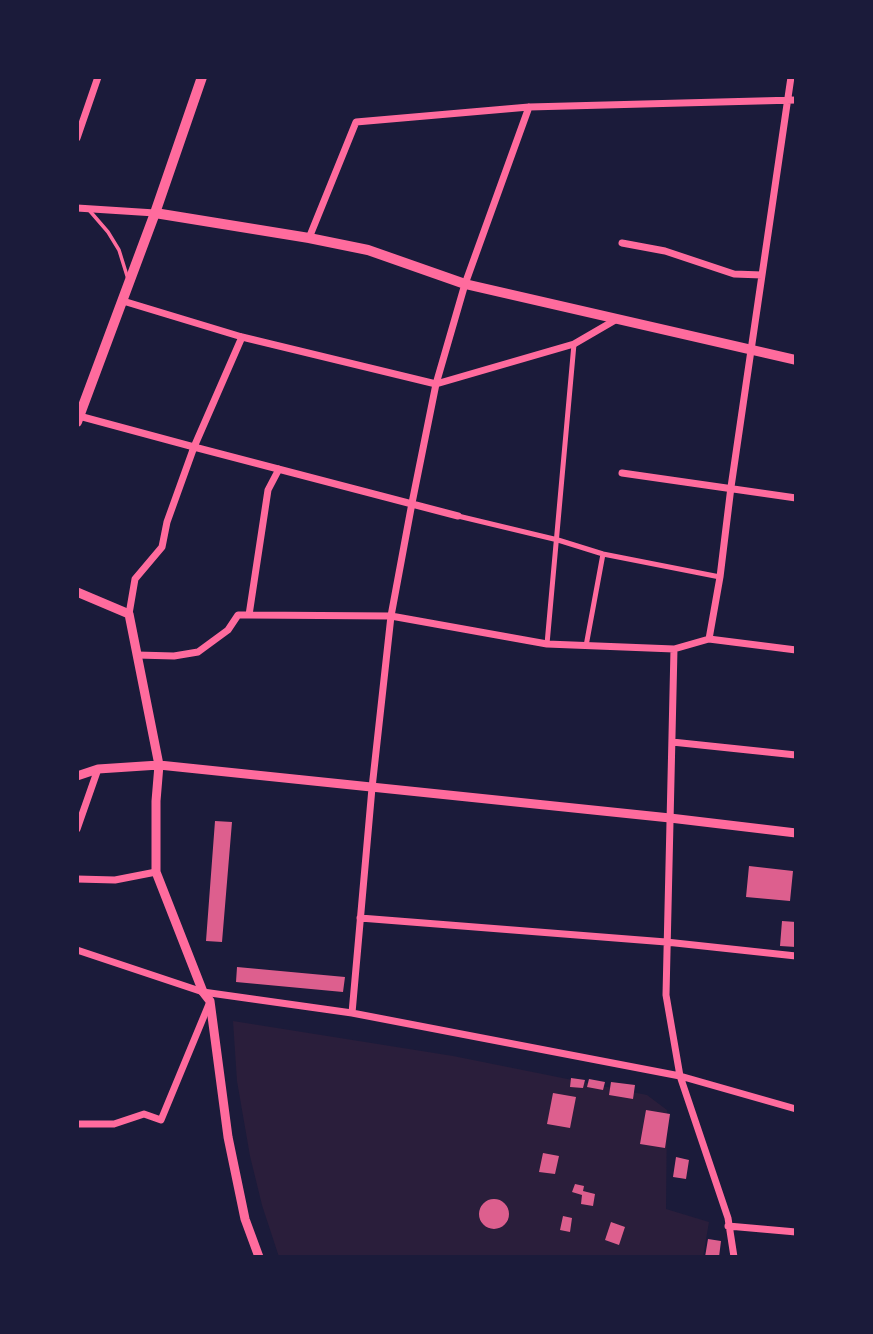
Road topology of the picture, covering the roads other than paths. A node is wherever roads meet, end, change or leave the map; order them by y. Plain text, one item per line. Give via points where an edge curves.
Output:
1 (98, 77) edge
2 (202, 77) edge
3 (790, 77) edge
4 (786, 99) junction
5 (796, 100) edge
6 (529, 107) junction
7 (77, 138) edge
8 (77, 208) edge
9 (88, 209) junction
10 (155, 213) junction
11 (309, 238) junction
12 (622, 243) dead end
13 (762, 275) junction
14 (130, 282) junction
15 (465, 284) junction
16 (122, 301) junction
17 (617, 319) junction
18 (242, 337) junction
19 (574, 344) junction
20 (751, 350) junction
21 (796, 360) edge
22 (436, 384) junction
23 (78, 417) edge
24 (194, 447) junction
25 (279, 469) junction
26 (622, 473) dead end
27 (731, 487) junction
28 (796, 498) edge
29 (412, 503) junction
30 (458, 516) joint
31 (558, 540) junction
32 (603, 554) junction
33 (720, 577) junction
34 (77, 592) edge
35 (129, 614) junction
36 (249, 615) junction
37 (391, 616) junction
38 (709, 639) junction
39 (547, 644) junction
40 (586, 646) junction
41 (674, 649) junction
42 (796, 650) edge
43 (137, 655) junction
44 (672, 742) junction
45 (796, 755) edge
46 (159, 765) junction
47 (98, 769) junction
48 (77, 776) edge
49 (372, 788) junction
50 (670, 818) junction
51 (77, 830) edge
52 (796, 833) edge
53 (156, 872) junction
54 (77, 879) edge
55 (360, 918) junction
56 (666, 942) junction
57 (77, 950) edge
58 (796, 956) edge
59 (204, 992) junction
60 (210, 1001) junction
61 (352, 1013) junction
62 (680, 1076) junction
63 (796, 1109) edge
64 (77, 1124) edge
65 (728, 1226) junction
66 (796, 1232) edge
67 (259, 1257) edge
68 (734, 1257) edge

1 - 7 street
2 - 10 main road
3 - 4 street
4 - 5 street
4 - 6 street
4 - 13 street
6 - 11 street via 356,122
6 - 15 street
8 - 9 street
9 - 10 street
9 - 14 lane via 119,250
10 - 11 main road
10 - 14 main road
11 - 15 main road via 368,250
12 - 13 street via 665,251 734,274
13 - 20 street
14 - 16 main road
15 - 17 main road
15 - 22 street
16 - 18 street
16 - 23 main road
17 - 19 street
17 - 20 main road
18 - 22 street
18 - 24 street
19 - 22 street
19 - 31 street
20 - 21 main road
20 - 27 street
22 - 29 street
23 - 24 street
24 - 25 street
24 - 35 street via 162,547 135,579
25 - 29 street
25 - 36 street via 268,490
26 - 27 street
27 - 28 street
27 - 33 street
29 - 30 street
29 - 37 street
30 - 31 street
31 - 32 street
31 - 39 street
32 - 33 street
32 - 40 street
33 - 38 street
34 - 35 street
35 - 43 street
36 - 37 street
36 - 43 street via 237,615 228,630 198,652
37 - 39 street
37 - 49 street
38 - 41 street
38 - 42 street
39 - 40 street
40 - 41 street
41 - 44 street
43 - 46 street
44 - 45 street
44 - 50 street
46 - 47 street
46 - 49 street
46 - 53 street
47 - 48 street
47 - 51 street
49 - 50 street
49 - 55 street
50 - 52 street
50 - 56 street
53 - 54 street via 115,880
53 - 59 street
55 - 56 street
55 - 61 street
56 - 58 street
56 - 62 street via 666,995
57 - 59 street
59 - 60 street
59 - 61 street
60 - 64 street via 161,1120 145,1114 114,1124
60 - 67 street via 228,1137 245,1219
61 - 62 street
62 - 63 street
62 - 65 street
65 - 66 street
65 - 68 street

